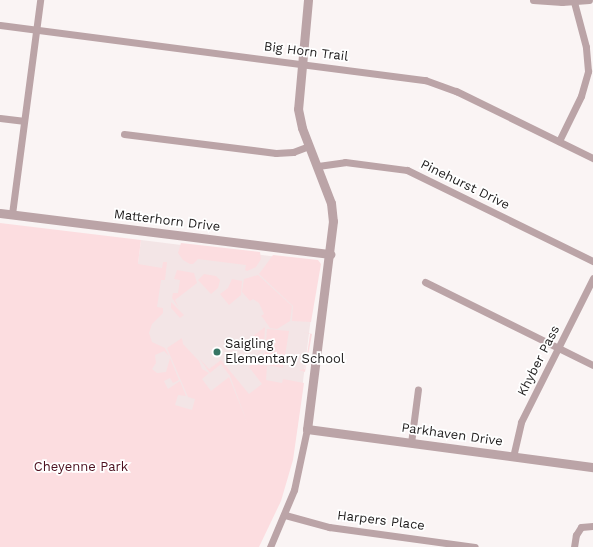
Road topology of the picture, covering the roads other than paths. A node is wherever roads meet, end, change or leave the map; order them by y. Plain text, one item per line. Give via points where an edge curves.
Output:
1 (40, 0) edge
2 (308, 0) edge
3 (533, 0) edge
4 (589, 0) edge
5 (574, 2) junction
6 (0, 25) edge
7 (36, 29) junction
8 (301, 64) junction
9 (0, 118) edge
10 (23, 121) junction
11 (124, 134) dead end
12 (559, 141) junction
13 (309, 146) junction
14 (593, 158) edge
15 (318, 166) junction
16 (0, 213) edge
17 (12, 214) junction
18 (330, 254) junction
19 (593, 262) edge
20 (593, 278) edge
21 (425, 282) dead end
22 (558, 348) junction
23 (593, 365) edge
24 (418, 389) dead end
25 (307, 429) junction
26 (410, 443) junction
27 (513, 457) junction
28 (593, 467) edge
29 (285, 516) junction
30 (593, 526) edge
31 (270, 547) edge
32 (475, 547) edge
33 (574, 547) edge

1 - 7 street
2 - 8 street
3 - 5 street
4 - 5 street
5 - 12 street via 588,60 588,71 581,96
6 - 7 street, Big Horn Trail
7 - 8 street, Big Horn Trail
7 - 10 street
8 - 12 street, Big Horn Trail via 425,80 456,91
8 - 13 street via 298,109
9 - 10 street
10 - 17 street
11 - 13 street via 276,153 293,152
12 - 14 street, Big Horn Trail
13 - 15 street
15 - 18 street via 333,213
15 - 19 street, Pinehurst Drive via 345,162 407,170
16 - 17 street, Matterhorn Drive
17 - 18 street, Matterhorn Drive
18 - 25 street
20 - 22 street, Khyber Pass
21 - 22 street
22 - 23 street
22 - 27 street, Khyber Pass via 521,422
24 - 26 street
25 - 26 street, Parkhaven Drive
25 - 29 street via 300,469
26 - 27 street, Parkhaven Drive
27 - 28 street, Parkhaven Drive
29 - 31 street
29 - 32 street, Harpers Place via 329,527
30 - 33 street via 581,527 576,535

